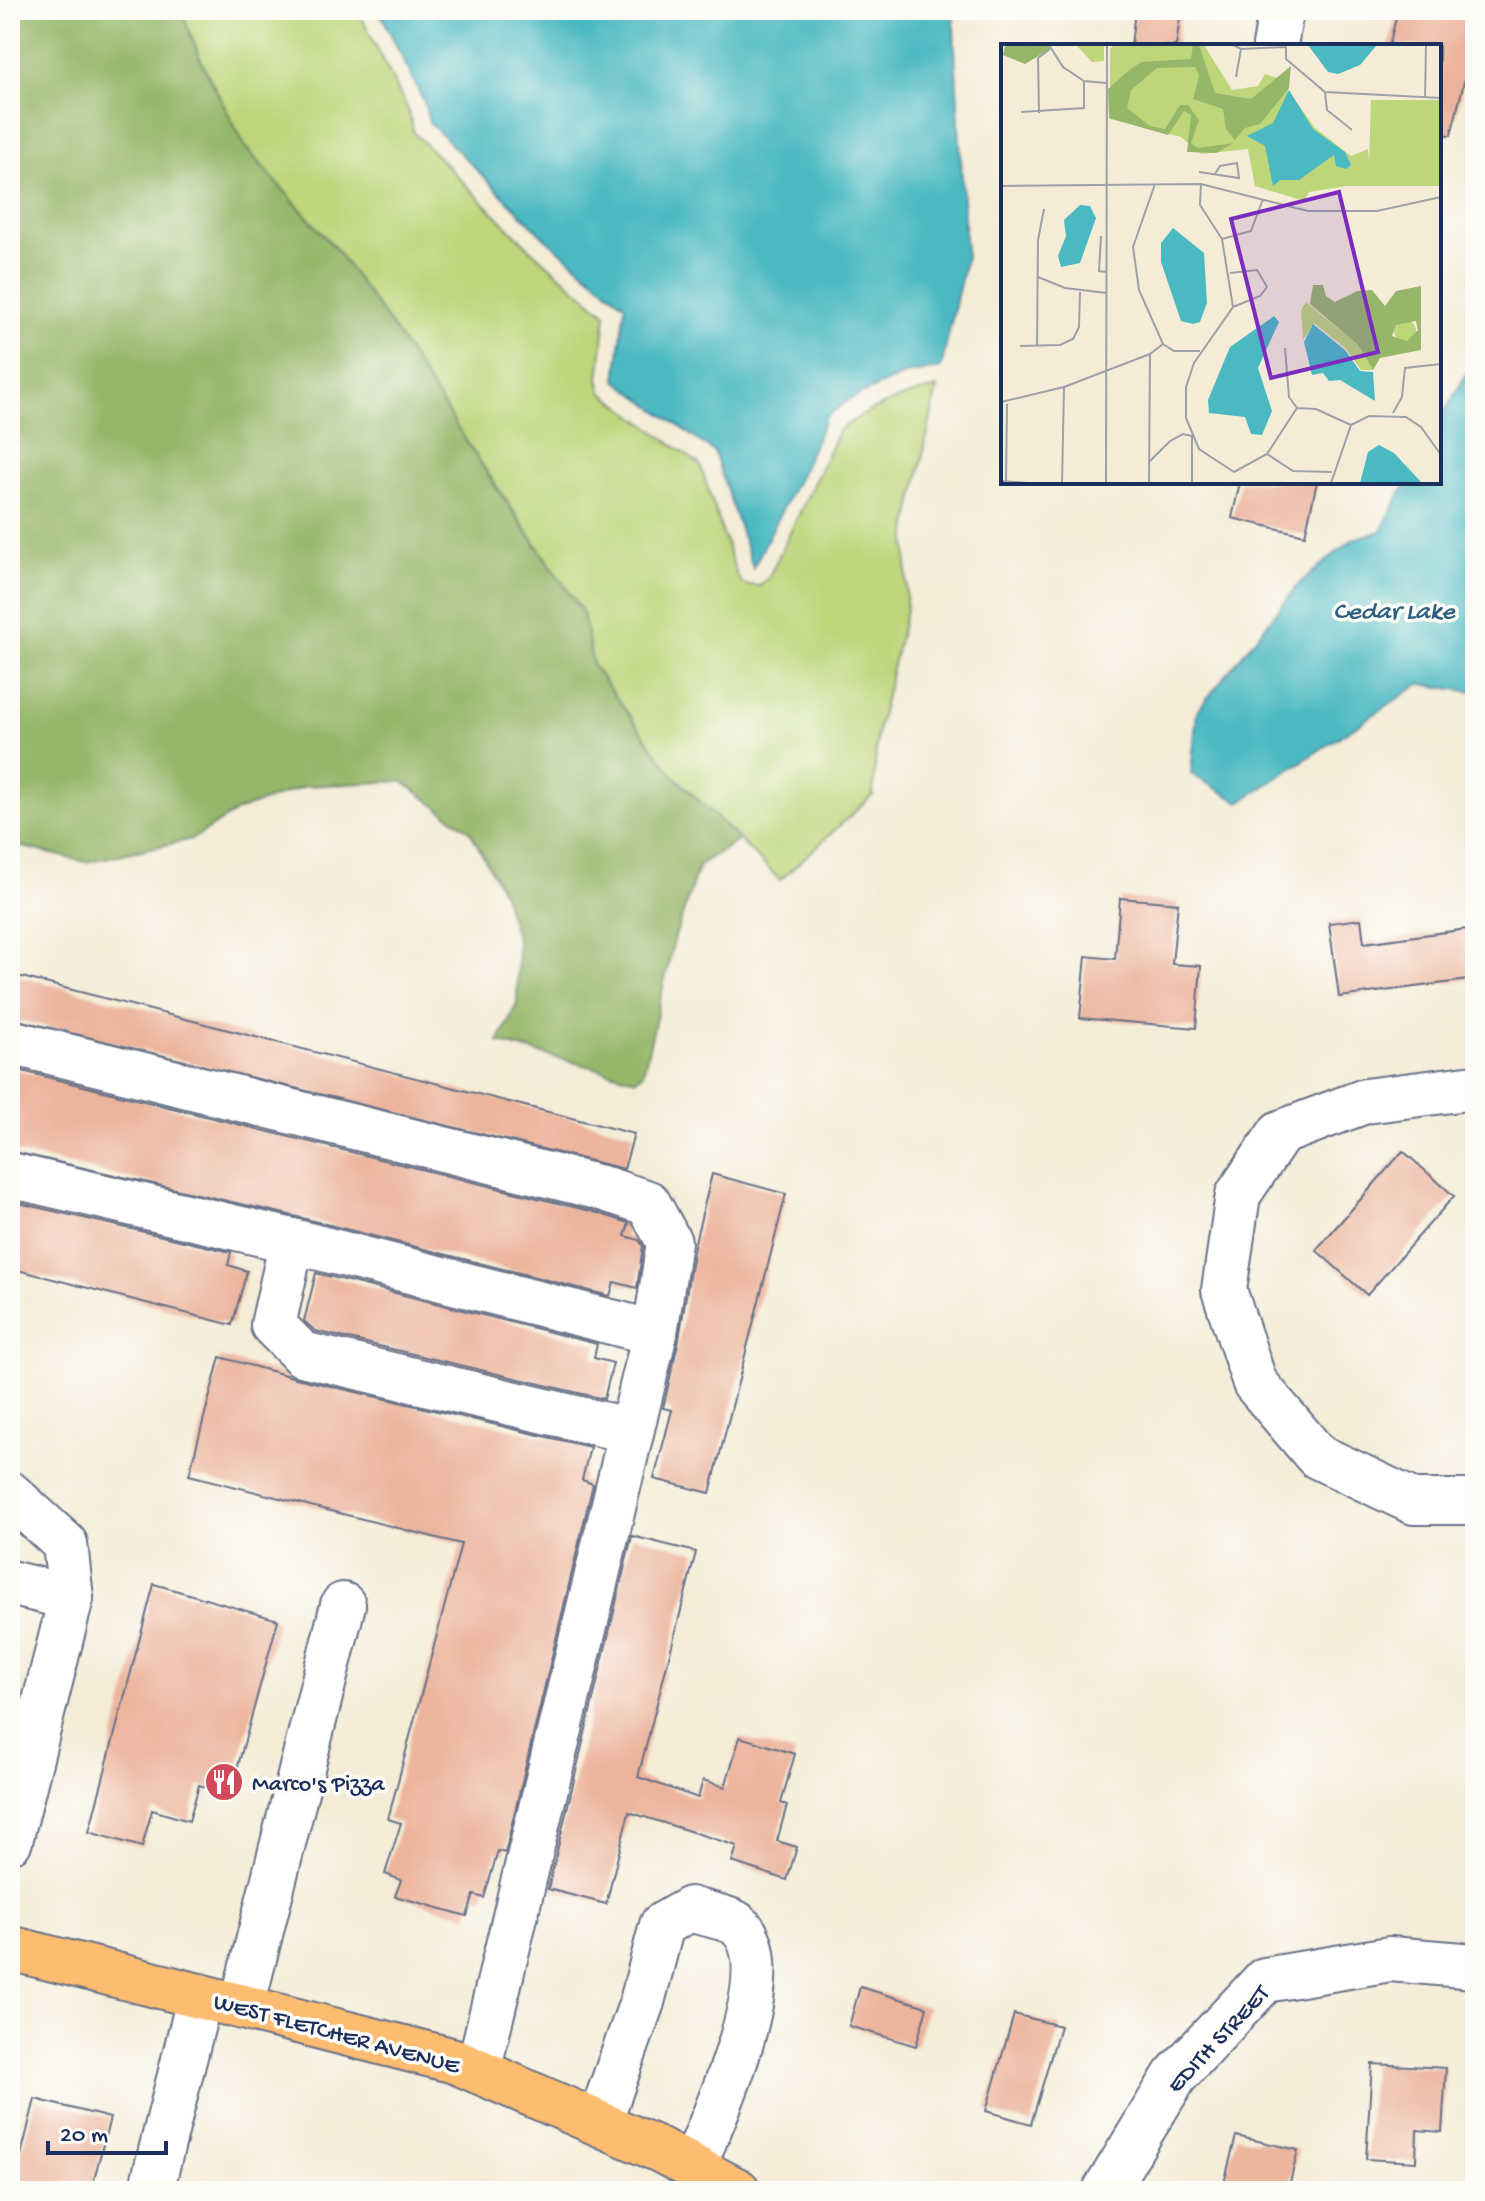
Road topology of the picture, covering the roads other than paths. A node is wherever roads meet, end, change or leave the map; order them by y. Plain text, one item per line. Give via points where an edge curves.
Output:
1 (1281, 10) edge
2 (1275, 44) edge
3 (10, 1042) edge
4 (1475, 1087) edge
5 (10, 1175) edge
6 (292, 1241) junction
7 (655, 1333) junction
8 (631, 1431) junction
9 (10, 1494) edge
10 (1475, 1502) edge
11 (10, 1583) edge
12 (71, 1598) junction
13 (343, 1605) dead end
14 (10, 1841) edge
15 (10, 1948) edge
16 (1475, 1966) edge
17 (200, 1996) junction
18 (242, 2006) junction
19 (478, 2071) junction
20 (599, 2123) junction
21 (693, 2167) junction
22 (151, 2191) edge
23 (738, 2191) edge
24 (1105, 2191) edge

1 - 2 street
3 - 7 street via 648,1203 669,1242
4 - 10 street via 1365,1101 1280,1133 1238,1195 1224,1290 1255,1383 1317,1456 1414,1502
5 - 6 street
6 - 7 street
6 - 8 street via 273,1325 302,1354
7 - 8 street
8 - 19 street
9 - 12 street via 65,1544
11 - 12 street
12 - 14 street
13 - 18 street
15 - 17 main road, WEST FLETCHER AVENUE
16 - 24 street, EDITH STREET via 1390,1959 1265,1980 1175,2076
17 - 18 main road, WEST FLETCHER AVENUE
17 - 22 street
18 - 19 main road, WEST FLETCHER AVENUE
19 - 20 main road, WEST FLETCHER AVENUE
20 - 21 main road, WEST FLETCHER AVENUE
20 - 21 street via 642,2002 662,1925 690,1909 736,1924 754,1951 753,1994 731,2076
21 - 23 main road, WEST FLETCHER AVENUE

